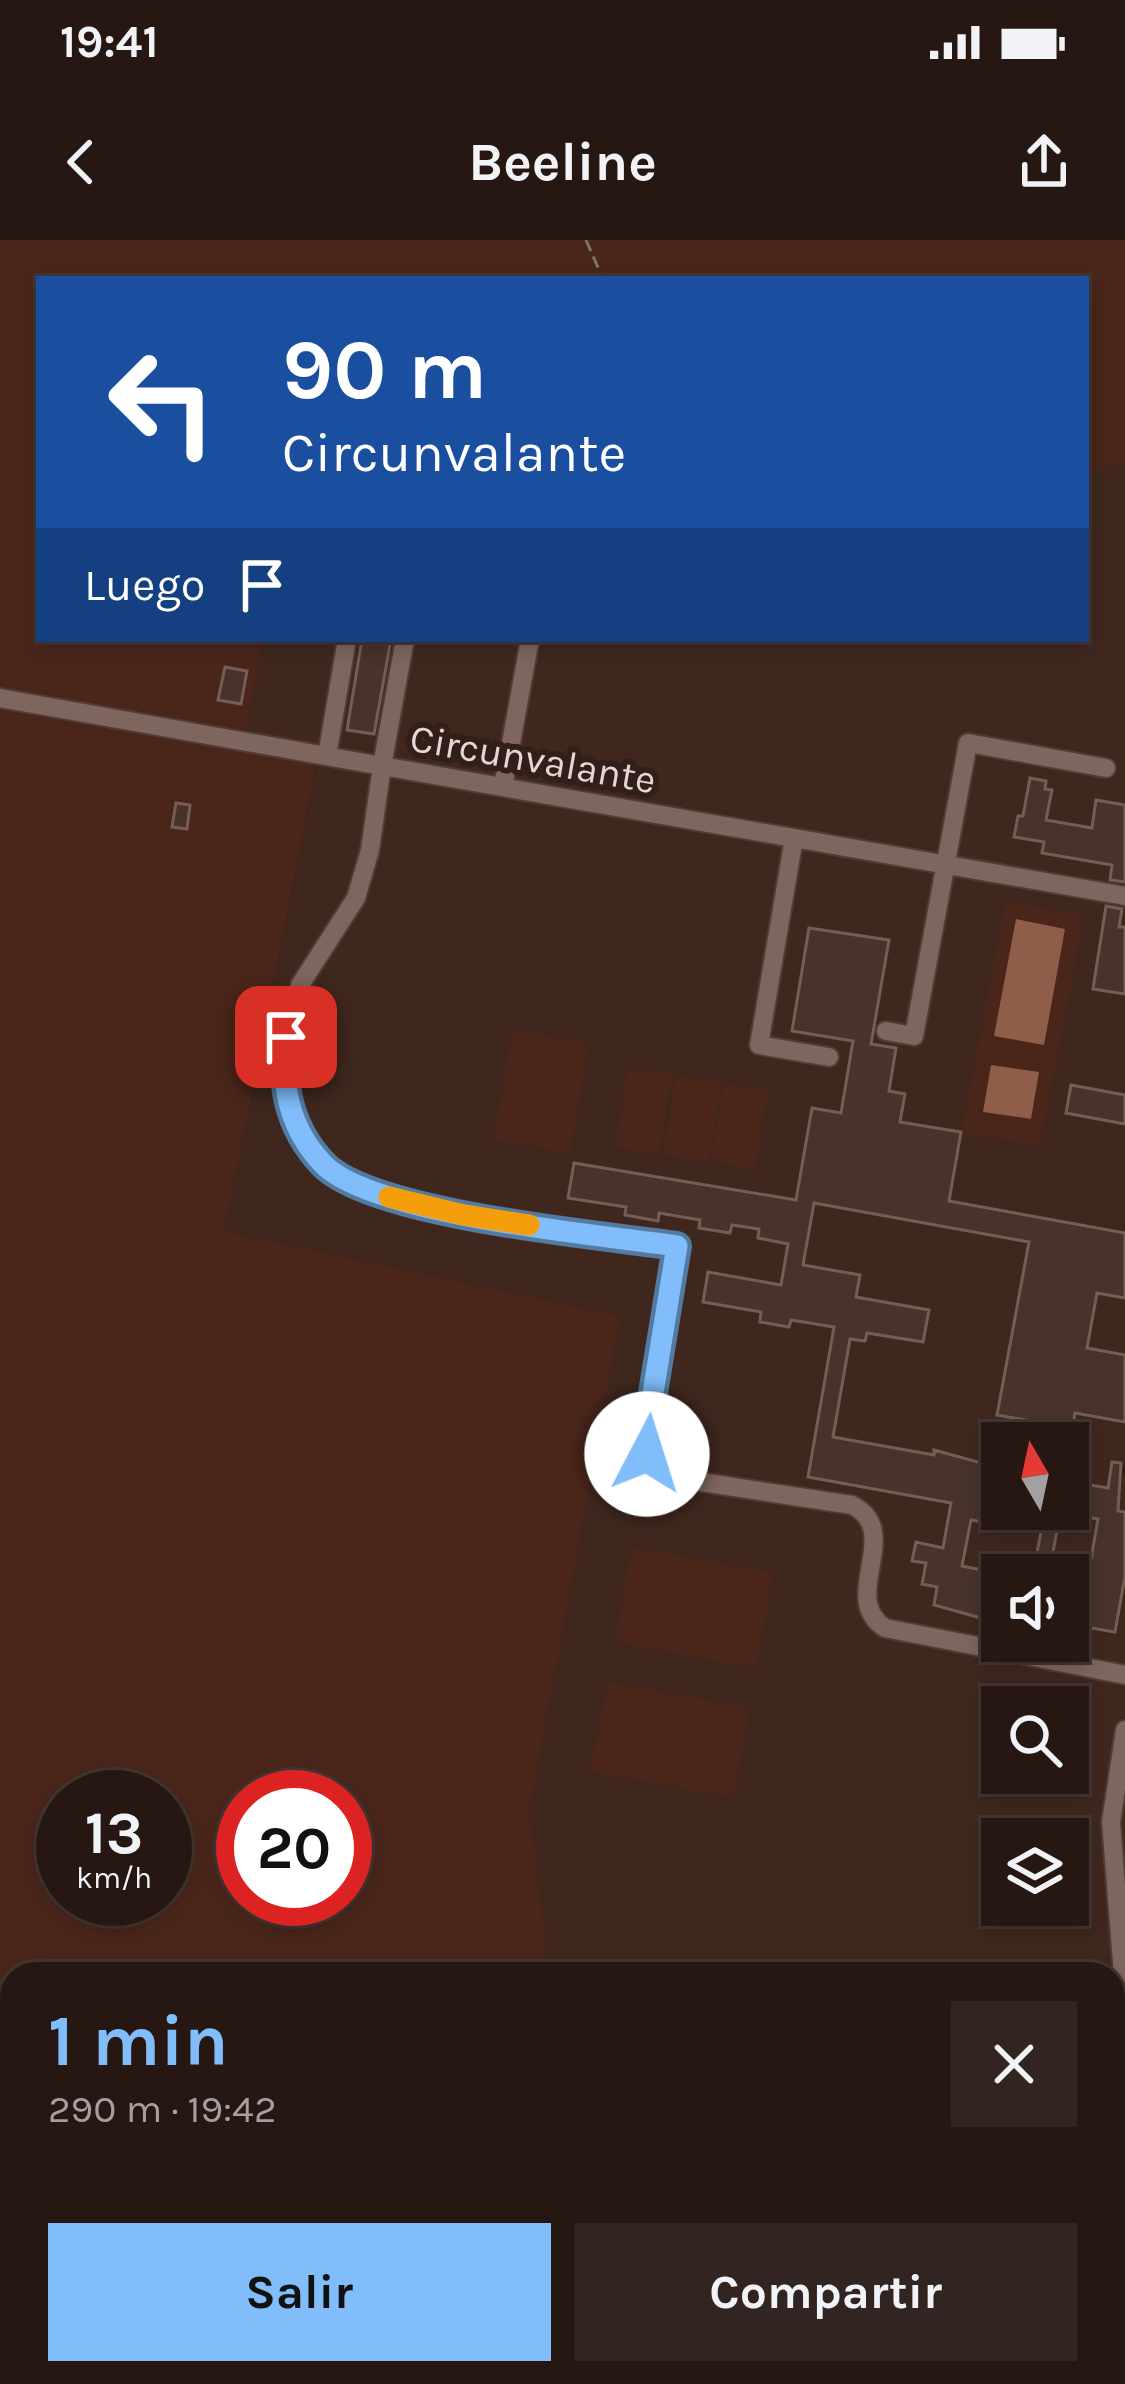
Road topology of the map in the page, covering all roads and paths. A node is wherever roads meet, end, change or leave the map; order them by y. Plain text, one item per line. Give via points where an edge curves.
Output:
1 (586, 240) edge
2 (602, 276) edge
3 (346, 642) edge
4 (404, 642) edge
5 (529, 642) edge
6 (0, 698) edge
7 (327, 756) junction
8 (382, 766) junction
9 (1106, 768) dead end
10 (503, 788) junction
11 (794, 838) junction
12 (946, 865) junction
13 (1125, 896) edge
14 (886, 1030) dead end
15 (829, 1057) dead end
16 (1125, 1675) edge
17 (1125, 1730) edge
18 (1122, 1962) edge

1 - 2 path
3 - 7 street
4 - 8 street
5 - 10 street
6 - 7 street
7 - 8 street
8 - 10 street, Circunvalante
8 - 16 street, Circunvalante via 356,898 300,986 286,1037 290,1116 324,1165 365,1191 464,1215 677,1246 645,1442 664,1473 866,1512 875,1542 867,1609 885,1628
9 - 12 street via 968,743
10 - 11 street, Circunvalante
11 - 12 street, Circunvalante
11 - 15 street via 758,1045
12 - 13 street, Circunvalante
12 - 14 street via 914,1036
17 - 18 street via 1111,1822

